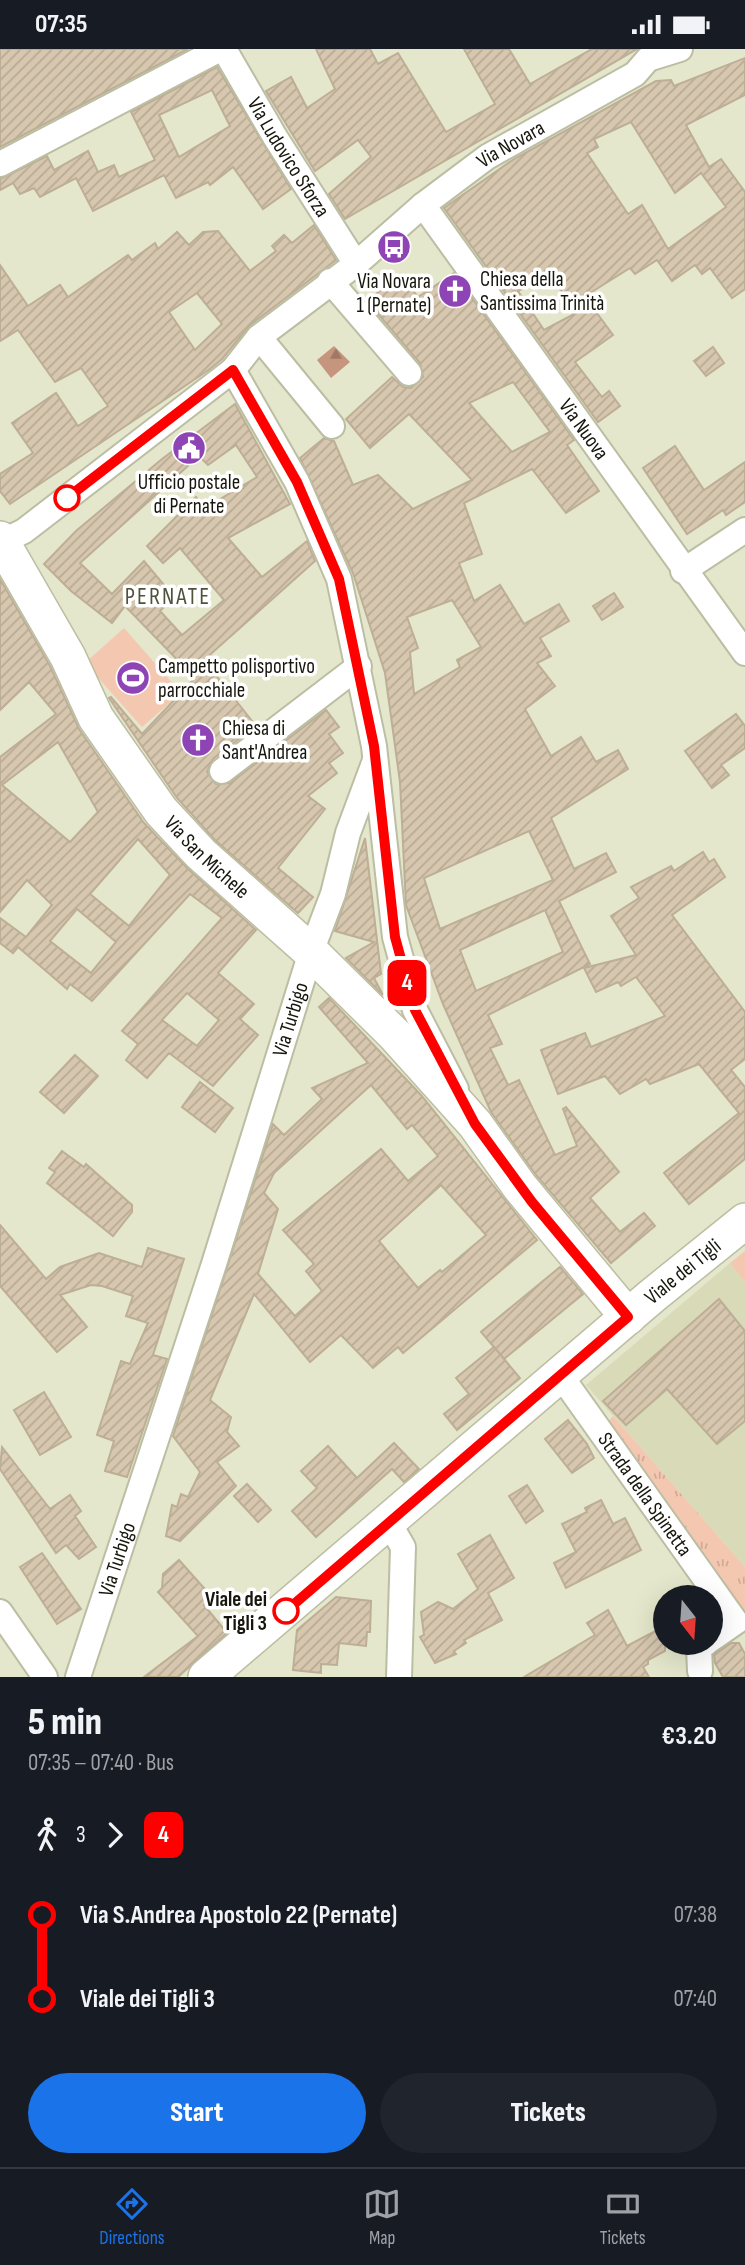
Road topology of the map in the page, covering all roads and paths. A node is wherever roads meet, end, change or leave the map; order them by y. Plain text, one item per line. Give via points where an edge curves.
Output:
1 (222, 49) edge
2 (680, 49) edge
3 (646, 54) edge
4 (0, 164) edge
5 (423, 205) junction
6 (356, 264) junction
7 (330, 281) junction
8 (259, 337) junction
9 (233, 370) junction
10 (409, 373) dead end
11 (332, 426) dead end
12 (745, 530) edge
13 (4, 555) edge
14 (683, 571) junction
15 (745, 653) edge
16 (359, 666) junction
17 (374, 764) junction
18 (222, 771) dead end
19 (311, 952) junction
20 (405, 1022) junction
21 (745, 1221) edge
22 (628, 1317) junction
23 (561, 1375) junction
24 (389, 1523) junction
25 (710, 1585) edge
26 (723, 1604) edge
27 (0, 1612) edge
28 (723, 1631) edge
29 (700, 1655) edge
30 (701, 1671) dead end
31 (45, 1677) edge
32 (78, 1677) edge
33 (206, 1677) edge
34 (399, 1677) edge

1 - 4 street
1 - 6 street, Via Ludovico Sforza
2 - 3 street, Via Novara
3 - 5 street, Via Novara via 635,74 487,157
5 - 6 street, Via Novara
5 - 14 street, Via Nuova
6 - 7 street, Via Novara
7 - 8 street, Via Novara
7 - 10 street
8 - 9 street, Via Novara
8 - 11 street
9 - 13 street, Via Novara via 24,531
9 - 16 street, Via Turbigo via 297,482 339,579
12 - 14 street
13 - 19 street, Via San Michele via 68,657 96,718 161,811 201,854
14 - 15 street, Via Nuova
16 - 17 street, Via Turbigo
16 - 18 street
17 - 19 street, Via Turbigo
17 - 20 street
19 - 20 street, Via San Michele
19 - 32 street, Via Turbigo
20 - 22 street, Via San Michele via 534,1205
21 - 22 street, Viale dei Tigli
22 - 23 street, Viale dei Tigli
23 - 24 street, Viale dei Tigli
23 - 25 street, Strada della Spinetta
24 - 33 street, Viale dei Tigli
24 - 34 street via 403,1547
26 - 28 street, Strada della Spinetta via 736,1622
27 - 31 street
29 - 30 street

